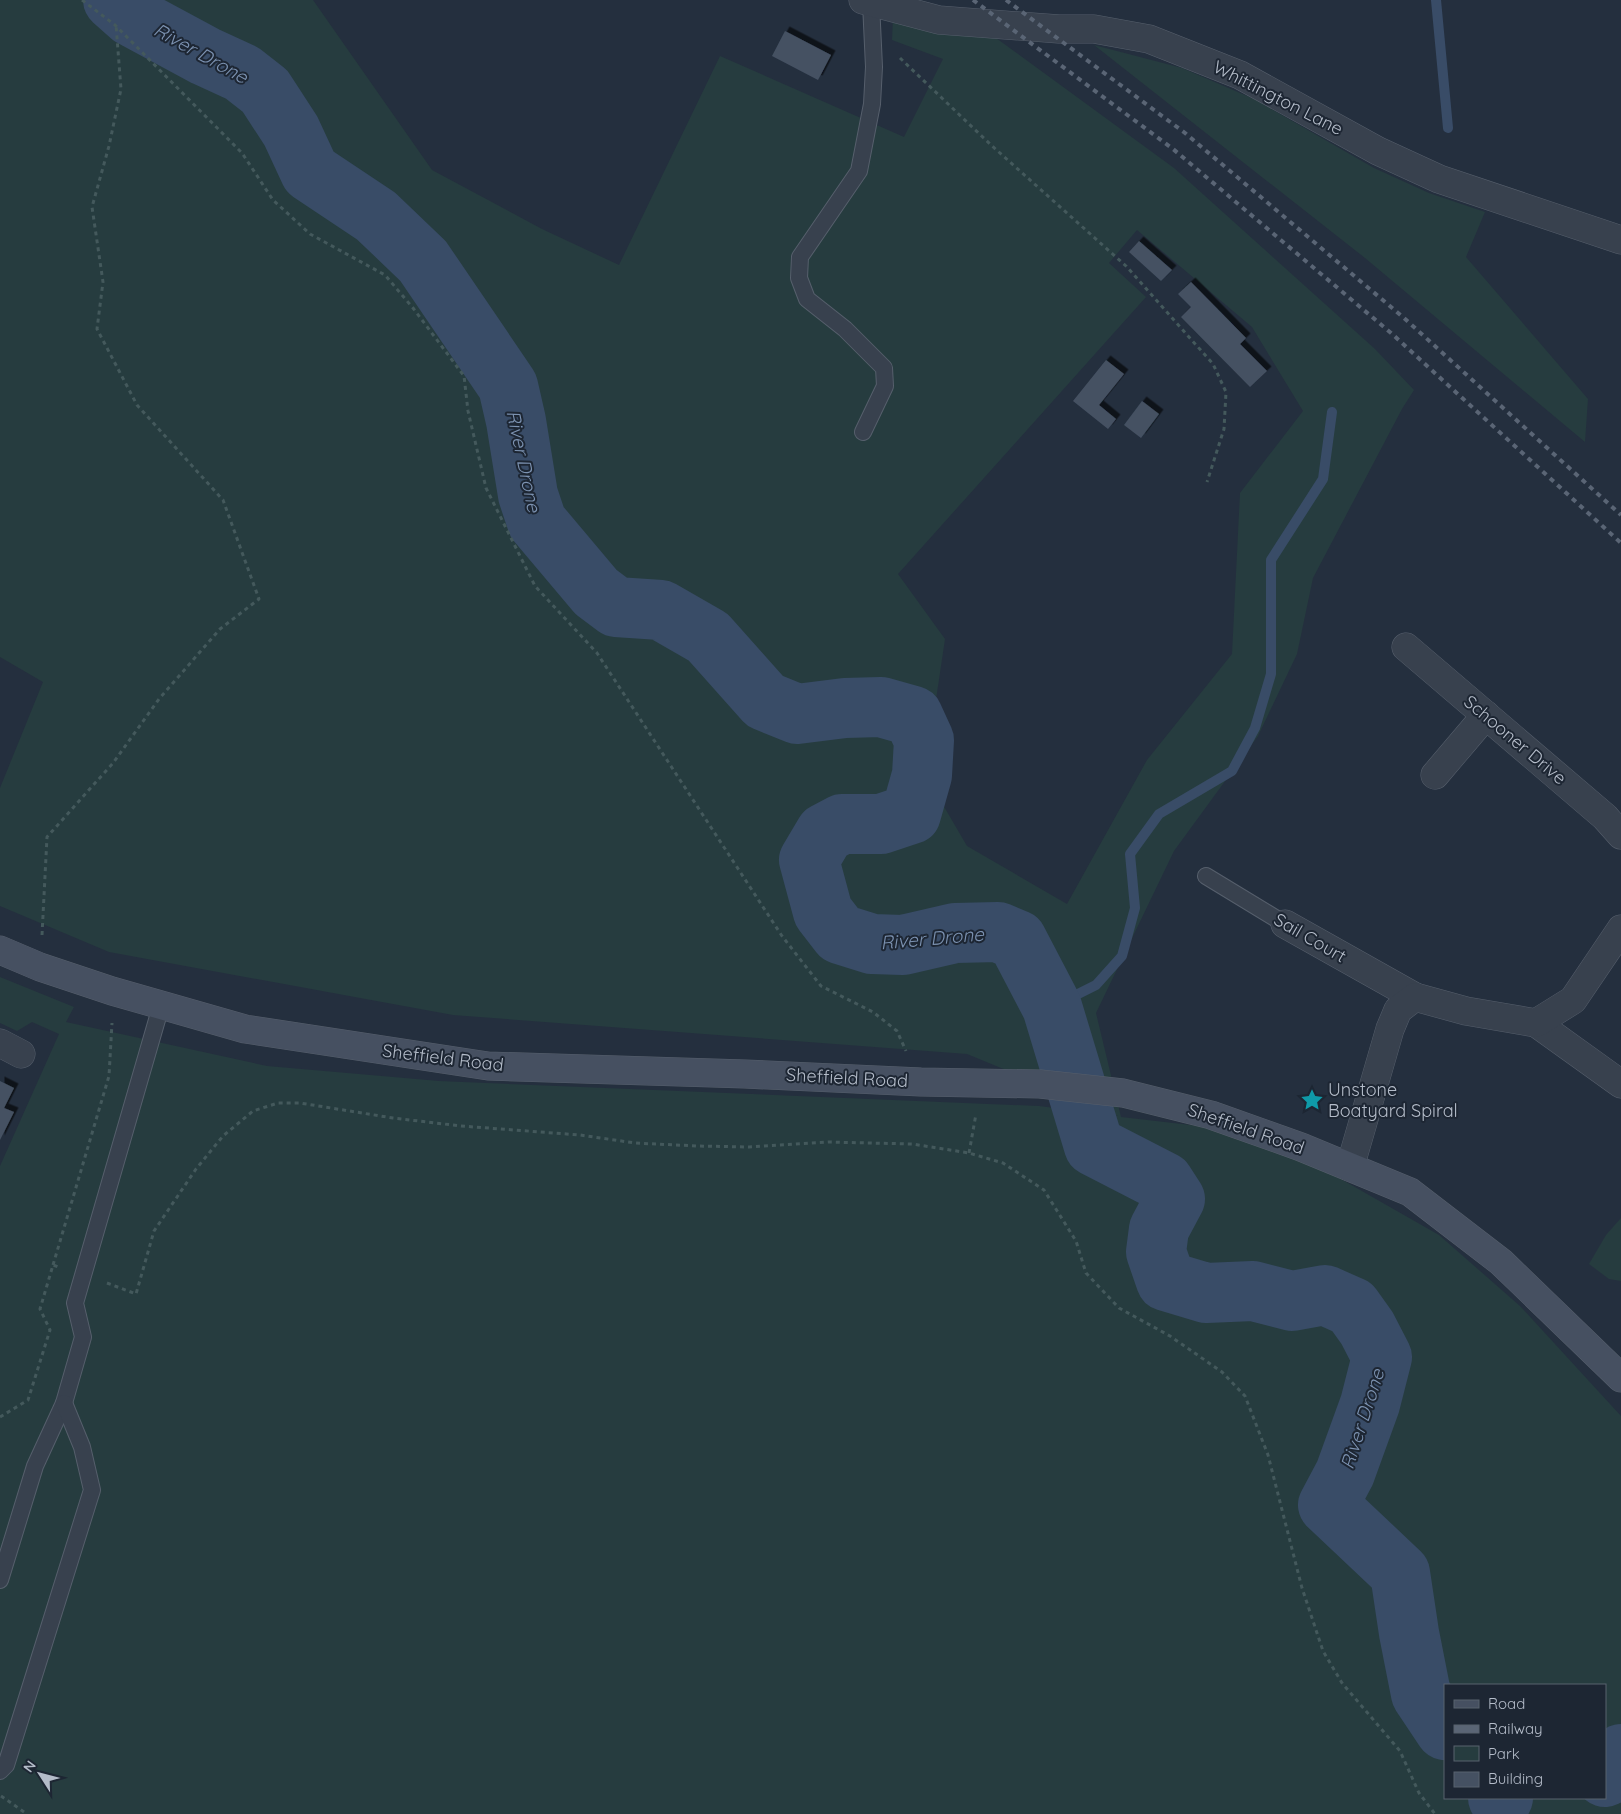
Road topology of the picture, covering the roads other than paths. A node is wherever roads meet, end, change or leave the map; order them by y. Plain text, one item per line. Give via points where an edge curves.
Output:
1 (869, 8) edge
2 (1621, 240) edge
3 (863, 432) dead end
4 (1406, 647) dead end
5 (1486, 716) junction
6 (1435, 775) dead end
7 (1621, 835) edge
8 (1206, 876) dead end
9 (1285, 924) joint
10 (1621, 929) edge
11 (0, 950) edge
12 (1415, 998) junction
13 (162, 1006) junction
14 (1536, 1023) junction
15 (1621, 1084) edge
16 (1350, 1167) junction
17 (1621, 1378) edge
18 (64, 1403) junction
19 (0, 1580) edge
20 (0, 1771) edge

1 - 2 street, Whittington Lane via 939,20 1094,29 1149,38 1240,74 1378,151 1439,179
1 - 3 lane via 874,67 872,104 859,170 800,257 799,278 807,299 845,329 884,368 885,386
4 - 5 street, Schooner Drive
5 - 6 street
5 - 7 street, Schooner Drive via 1606,817
8 - 9 lane, Sail Court
9 - 12 street, Sail Court
10 - 14 street via 1573,1000
11 - 13 main road, Sheffield Road via 40,967
12 - 14 street
12 - 16 street via 1398,1010 1390,1029
13 - 16 main road, Sheffield Road via 244,1030 488,1066 1040,1084 1123,1093 1212,1115
13 - 18 lane via 75,1303 82,1337
14 - 15 street
16 - 17 main road, Sheffield Road via 1410,1192 1488,1251
18 - 19 lane via 35,1466
18 - 20 lane via 82,1447 92,1490 6,1765

